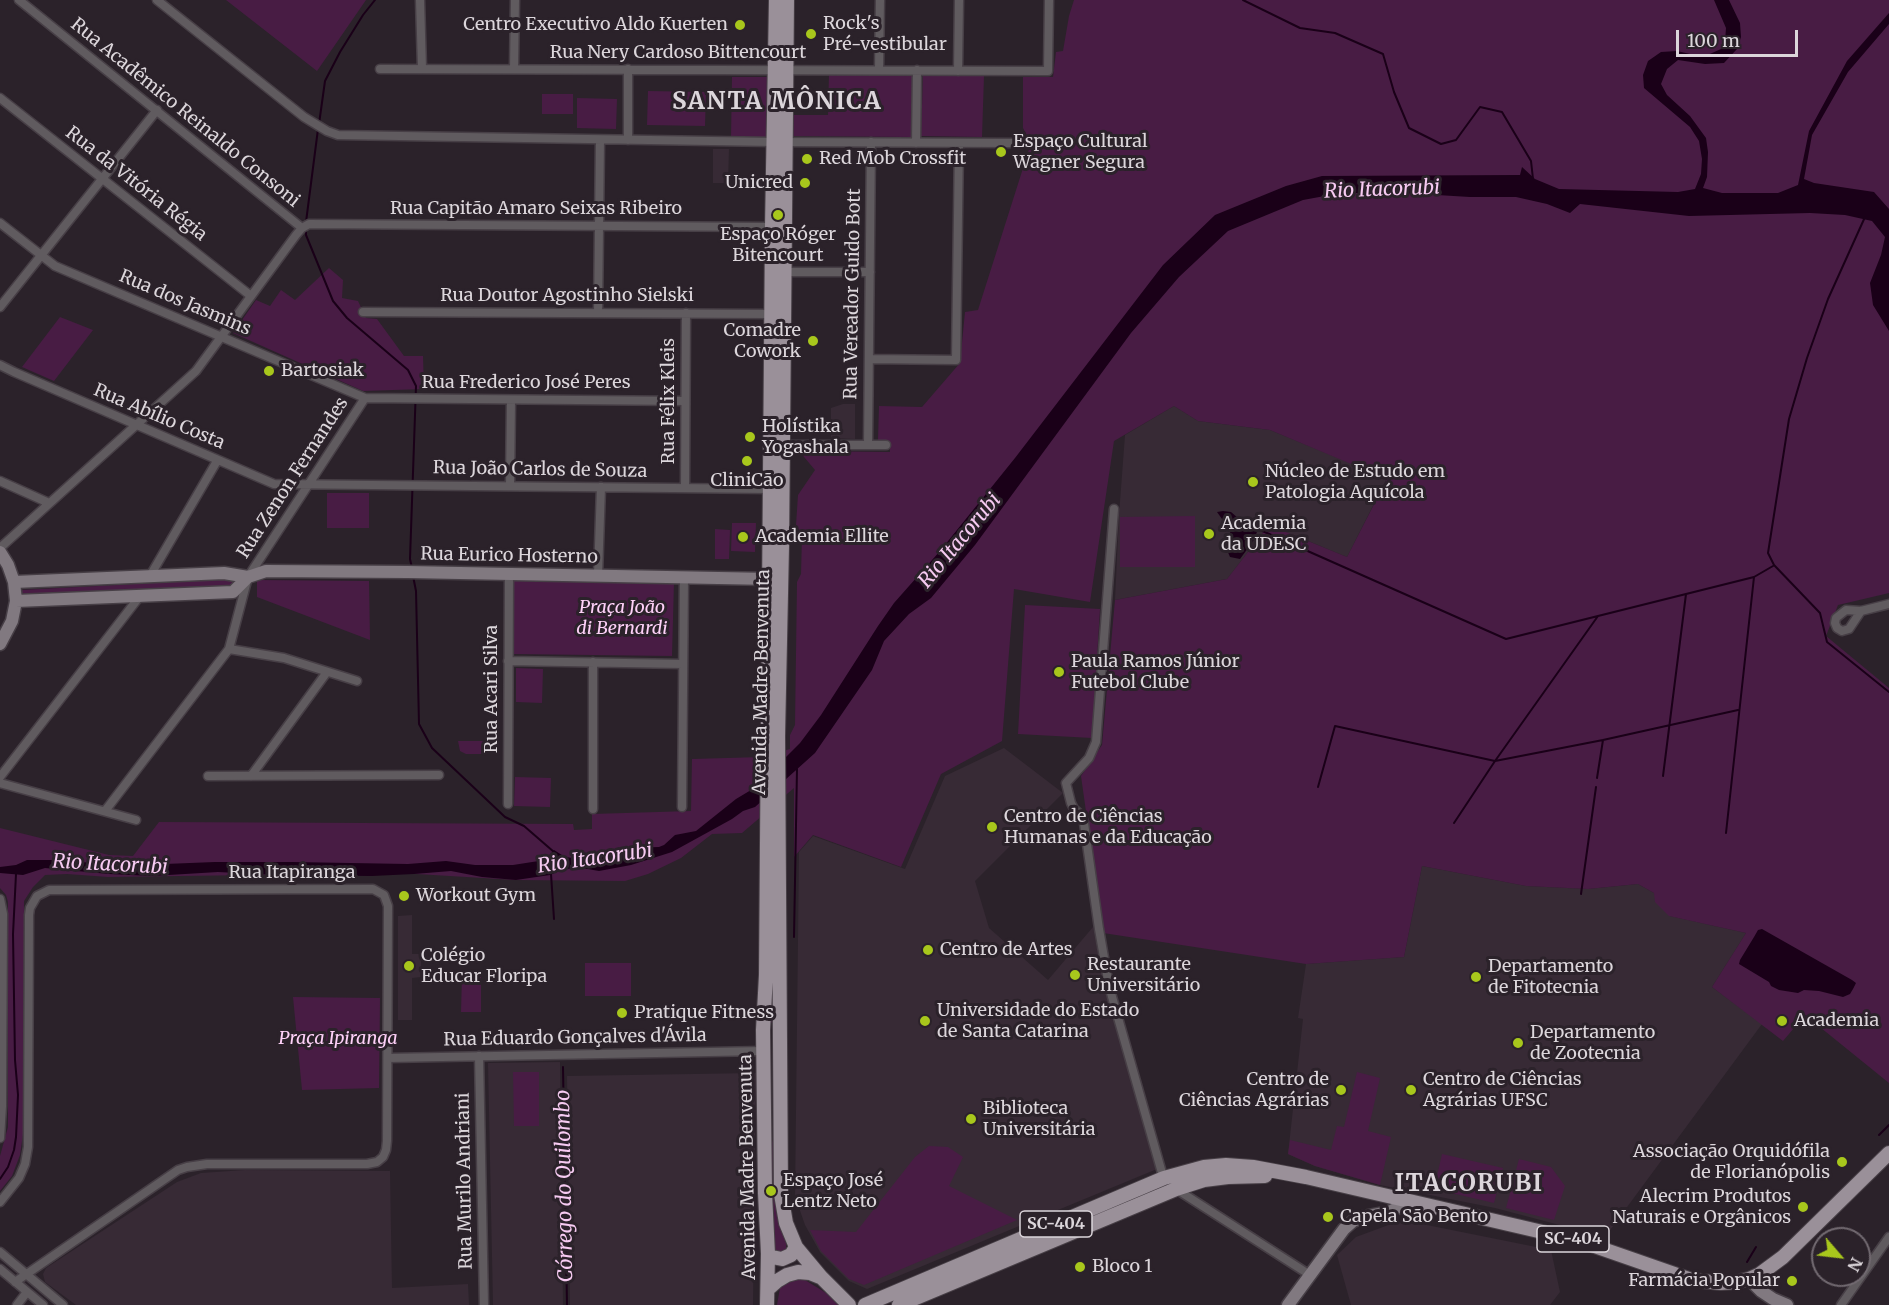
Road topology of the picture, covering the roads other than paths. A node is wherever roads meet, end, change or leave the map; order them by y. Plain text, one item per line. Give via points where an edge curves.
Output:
1 (19, 0) edge
2 (157, 0) edge
3 (420, 0) edge
4 (515, 0) edge
5 (776, 0) edge
6 (787, 0) edge
7 (880, 0) edge
8 (959, 0) edge
9 (1049, 0) edge
10 (380, 69) dead end
11 (422, 69) junction
12 (514, 69) junction
13 (628, 69) junction
14 (781, 69) junction
15 (879, 70) junction
16 (916, 70) junction
17 (958, 71) junction
18 (0, 98) edge
19 (157, 110) junction
20 (600, 140) junction
21 (628, 140) junction
22 (780, 142) junction
23 (871, 142) junction
24 (916, 143) junction
25 (959, 143) junction
26 (1012, 143) dead end
27 (102, 179) junction
28 (0, 223) edge
29 (305, 226) junction
30 (599, 226) junction
31 (772, 227) junction
32 (41, 255) junction
33 (785, 272) junction
34 (870, 272) junction
35 (251, 296) junction
36 (0, 307) edge
37 (363, 312) dead end
38 (598, 313) junction
39 (686, 314) junction
40 (771, 314) junction
41 (221, 337) junction
42 (869, 359) junction
43 (0, 364) edge
44 (365, 398) junction
45 (511, 400) junction
46 (685, 401) junction
47 (135, 425) junction
48 (783, 444) junction
49 (868, 445) junction
50 (886, 445) dead end
51 (218, 461) junction
52 (0, 482) edge
53 (309, 484) junction
54 (510, 486) junction
55 (601, 487) junction
56 (685, 488) junction
57 (776, 489) junction
58 (49, 503) junction
59 (1114, 509) dead end
60 (0, 550) edge
61 (509, 574) junction
62 (598, 575) junction
63 (150, 576) junction
64 (248, 577) junction
65 (684, 577) junction
66 (776, 579) junction
67 (14, 582) junction
68 (140, 596) junction
69 (16, 601) junction
70 (1889, 604) edge
71 (1861, 611) dead end
72 (0, 644) edge
73 (229, 649) junction
74 (508, 661) junction
75 (593, 662) junction
76 (683, 664) junction
77 (327, 672) junction
78 (357, 681) dead end
79 (439, 775) dead end
80 (208, 776) dead end
81 (251, 776) junction
82 (0, 777) edge
83 (0, 783) edge
84 (773, 797) junction
85 (508, 804) dead end
86 (682, 807) dead end
87 (594, 808) dead end
88 (105, 812) junction
89 (136, 820) dead end
90 (0, 899) edge
91 (763, 1019) junction
92 (1, 1023) edge
93 (781, 1027) junction
94 (763, 1051) junction
95 (479, 1056) junction
96 (388, 1058) junction
97 (781, 1075) junction
98 (0, 1136) edge
99 (1889, 1153) edge
100 (1169, 1186) junction
101 (1402, 1199) junction
102 (0, 1202) edge
103 (1889, 1237) edge
104 (796, 1247) junction
105 (0, 1252) edge
106 (768, 1254) junction
107 (0, 1269) edge
108 (26, 1274) junction
109 (1310, 1275) junction
110 (821, 1277) junction
111 (1749, 1279) junction
112 (15, 1281) junction
113 (768, 1289) junction
114 (27, 1292) junction
115 (17, 1305) edge
116 (43, 1305) edge
117 (63, 1305) edge
118 (484, 1305) edge
119 (767, 1305) edge
120 (774, 1305) edge
121 (849, 1305) edge
122 (865, 1305) edge
123 (899, 1305) edge
124 (1288, 1305) edge
125 (1787, 1305) edge
126 (1841, 1305) edge

1 - 19 street, Rua Acadêmico Reinaldo Consoni
2 - 20 street via 304,117 338,135
3 - 11 street
4 - 12 street
5 - 14 main road, Avenida Madre Benvenuta
6 - 14 main road, Avenida Madre Benvenuta
7 - 15 street
8 - 17 street
9 - 17 street, Rua Nery Cardoso Bittencourt via 1048,71
10 - 11 street, Rua Nery Cardoso Bittencourt
11 - 12 street, Rua Nery Cardoso Bittencourt
12 - 13 street, Rua Nery Cardoso Bittencourt
13 - 14 street, Rua Nery Cardoso Bittencourt
13 - 21 street
14 - 15 street, Rua Nery Cardoso Bittencourt
14 - 22 main road, Avenida Madre Benvenuta
15 - 16 street, Rua Nery Cardoso Bittencourt
16 - 17 street, Rua Nery Cardoso Bittencourt
16 - 24 street
18 - 27 street, Rua da Vitória Régia
19 - 27 street
19 - 29 street, Rua Acadêmico Reinaldo Consoni
20 - 21 street
20 - 30 street
21 - 22 street
22 - 23 street
22 - 31 main road, Avenida Madre Benvenuta
22 - 33 main road, Avenida Madre Benvenuta
23 - 24 street
23 - 34 street, Rua Vereador Guido Bott
24 - 25 street
25 - 26 street
25 - 42 street via 956,360
27 - 32 street
27 - 35 street, Rua da Vitória Régia
28 - 32 street, Rua dos Jasmins
29 - 30 street, Rua Capitão Amaro Seixas Ribeiro
29 - 35 street
30 - 31 street, Rua Capitão Amaro Seixas Ribeiro
30 - 38 street
31 - 40 main road, Avenida Madre Benvenuta
32 - 36 street
32 - 41 street, Rua dos Jasmins via 55,266
33 - 34 street
33 - 48 main road, Avenida Madre Benvenuta
34 - 42 street, Rua Vereador Guido Bott
35 - 41 street
37 - 38 street, Rua Doutor Agostinho Sielski
38 - 39 street, Rua Doutor Agostinho Sielski
39 - 40 street, Rua Doutor Agostinho Sielski
39 - 46 street, Rua Félix Kleis
40 - 57 main road, Avenida Madre Benvenuta
41 - 44 street, Rua dos Jasmins
41 - 47 street via 196,371
42 - 49 street, Rua Vereador Guido Bott
43 - 47 street, Rua Abílio Costa
44 - 45 street, Rua Frederico José Peres
44 - 53 street, Rua Zenon Fernandes
45 - 46 street, Rua Frederico José Peres
45 - 54 street
46 - 56 street, Rua Félix Kleis
47 - 51 street, Rua Abílio Costa
47 - 58 street
48 - 49 street
48 - 57 main road, Avenida Madre Benvenuta
49 - 50 street
51 - 53 street, Rua Abílio Costa via 268,483
51 - 63 street
52 - 58 street
53 - 54 street, Rua João Carlos de Souza
53 - 64 street, Rua Zenon Fernandes
54 - 55 street, Rua João Carlos de Souza
55 - 56 street, Rua João Carlos de Souza
55 - 62 street
56 - 57 street, Rua João Carlos de Souza
57 - 66 main road, Avenida Madre Benvenuta
58 - 60 street
59 - 100 street via 1096,742 1089,758 1066,783 1071,803 1084,824 1109,986
60 - 67 street
61 - 62 street, Rua Eurico Hosterno
61 - 64 street, Rua Eurico Hosterno via 266,571
61 - 74 street, Rua Acari Silva
62 - 65 street, Rua Eurico Hosterno
63 - 64 street via 224,573
63 - 67 street
64 - 68 street via 233,592
64 - 73 street, Rua Zenon Fernandes
65 - 66 street, Rua Eurico Hosterno
65 - 76 street
66 - 84 main road, Avenida Madre Benvenuta via 778,736
66 - 84 main road, Avenida Madre Benvenuta via 768,748
67 - 69 street
68 - 69 street
68 - 82 street
69 - 72 street via 12,621
70 - 71 street
73 - 77 street via 284,658
73 - 88 street
74 - 75 street
74 - 85 street, Rua Acari Silva
75 - 76 street
75 - 87 street
76 - 86 street
77 - 78 street
77 - 81 street
79 - 81 street
80 - 81 street
83 - 88 street
84 - 91 main road, Avenida Madre Benvenuta
84 - 93 main road, Avenida Madre Benvenuta
88 - 89 street
90 - 92 street
91 - 93 main road
91 - 94 main road, Avenida Madre Benvenuta
92 - 98 street
93 - 97 main road, Avenida Madre Benvenuta
94 - 95 street, Rua Eduardo Gonçalves d'Ávila
94 - 97 main road
94 - 106 main road, Avenida Madre Benvenuta
95 - 96 street, Rua Eduardo Gonçalves d'Ávila
95 - 118 street, Rua Murilo Andriani
96 - 102 street, Rua Itapiranga via 388,906 379,891 49,890 37,896 30,908 28,1147 19,1178
96 - 108 street via 387,1141 383,1157 377,1162 187,1167
97 - 104 main road, Avenida Madre Benvenuta via 781,1194 786,1223
99 - 111 main road, SC-404 via 1789,1252
100 - 101 main road, SC-404 via 1204,1167 1226,1165 1306,1177
100 - 109 street
100 - 122 main road, SC-404
100 - 123 main road, SC-404
101 - 109 street via 1389,1212 1353,1221
101 - 111 main road, SC-404 via 1577,1240 1692,1280 1721,1283
103 - 126 street
104 - 106 main road via 787,1258
104 - 110 main road, Avenida Madre Benvenuta
105 - 108 street
106 - 113 main road, Avenida Madre Benvenuta
107 - 112 street
108 - 112 street
108 - 117 street
109 - 124 street
110 - 113 main road via 798,1272
110 - 121 main road, Avenida Madre Benvenuta
111 - 125 street via 1761,1291
112 - 114 street
113 - 119 main road, Avenida Madre Benvenuta
113 - 120 main road, Avenida Madre Benvenuta
114 - 115 street
114 - 116 street

